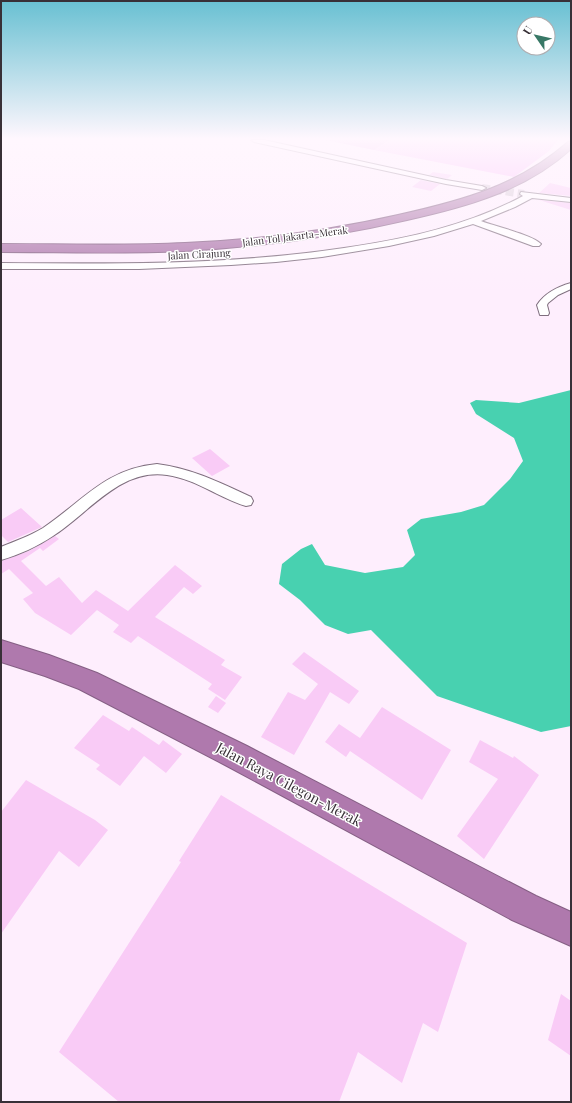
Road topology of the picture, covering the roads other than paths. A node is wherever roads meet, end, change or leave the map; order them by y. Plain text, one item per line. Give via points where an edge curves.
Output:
1 (492, 191) tunnel mouth
2 (507, 191) edge
3 (571, 200) edge
4 (472, 221) junction
5 (536, 244) dead end
6 (1, 248) edge
7 (1, 254) edge
8 (1, 266) edge
9 (571, 286) edge
10 (544, 313) dead end
11 (246, 501) dead end
12 (1, 554) edge
13 (1, 651) edge
14 (571, 929) edge

1 - 6 highway, Jalan Tol Jakarta–Merak via 445,208 333,232 266,241 122,249
2 - 7 highway, Jalan Tol Jakarta–Merak via 452,212 388,227 273,245 188,252
3 - 4 street, Jalan Cirajung via 527,194 503,210
4 - 5 street
4 - 8 street, Jalan Cirajung via 386,244 266,261 157,267
9 - 10 street via 550,295 542,305
11 - 12 street via 190,475 158,469 138,470 106,488 49,532
13 - 14 highway, Jalan Raya Cilegon-Merak via 88,681 237,756 524,908

